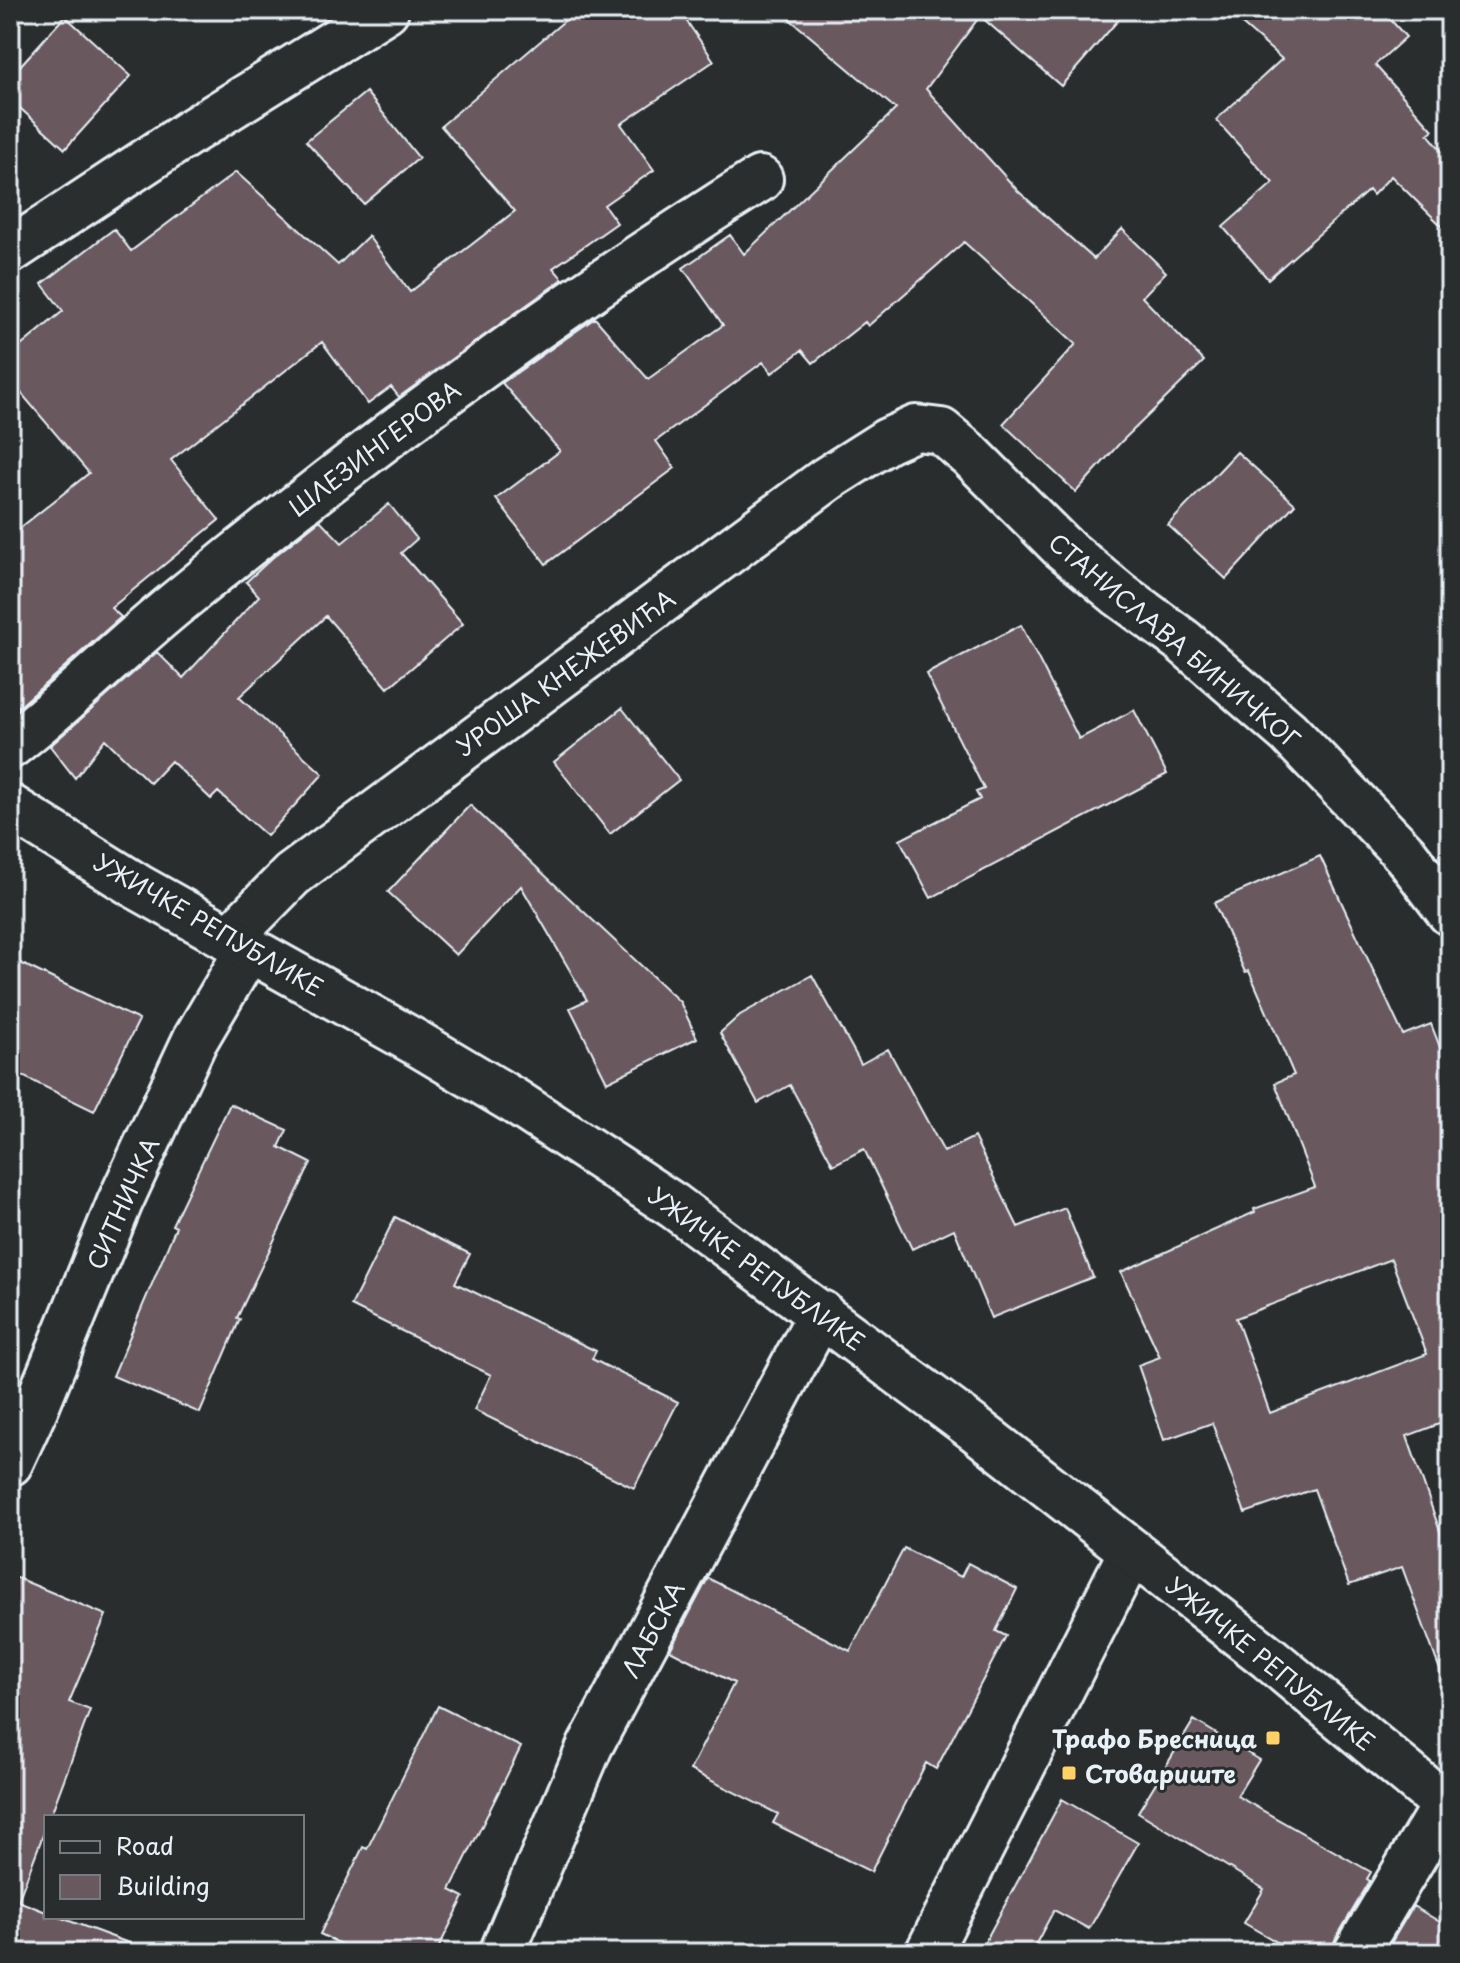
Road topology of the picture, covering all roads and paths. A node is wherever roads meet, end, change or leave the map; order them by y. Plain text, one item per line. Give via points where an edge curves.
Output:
1 (386, 10) edge
2 (760, 179) dead end
3 (10, 251) edge
4 (916, 428) joint
5 (10, 746) edge
6 (10, 807) edge
7 (1450, 913) edge
8 (239, 944) junction
9 (821, 1313) junction
10 (10, 1463) edge
11 (1131, 1552) junction
12 (1447, 1806) edge
13 (502, 1953) edge
14 (928, 1953) edge
15 (1356, 1953) edge

1 - 3 street
2 - 5 street, ШЛЕЗИНГЕРОВА via 675,232 383,438 183,597
4 - 7 street, СТАНИСЛАВА БИНИЧКОГ via 941,431 1061,546 1244,692 1405,854
4 - 8 street, УРОША КНЕЖЕВИЋА via 827,479 292,875
6 - 8 street, УЖИЧКЕ РЕПУБЛИКЕ
8 - 9 street, УЖИЧКЕ РЕПУБЛИКЕ via 576,1139
8 - 10 street, СИТНИЧКА via 120,1202
9 - 11 street, УЖИЧКЕ РЕПУБЛИКЕ
9 - 13 street, ЛАБСКА via 590,1746
11 - 12 street, УЖИЧКЕ РЕПУБЛИКЕ
11 - 14 street
12 - 15 street

